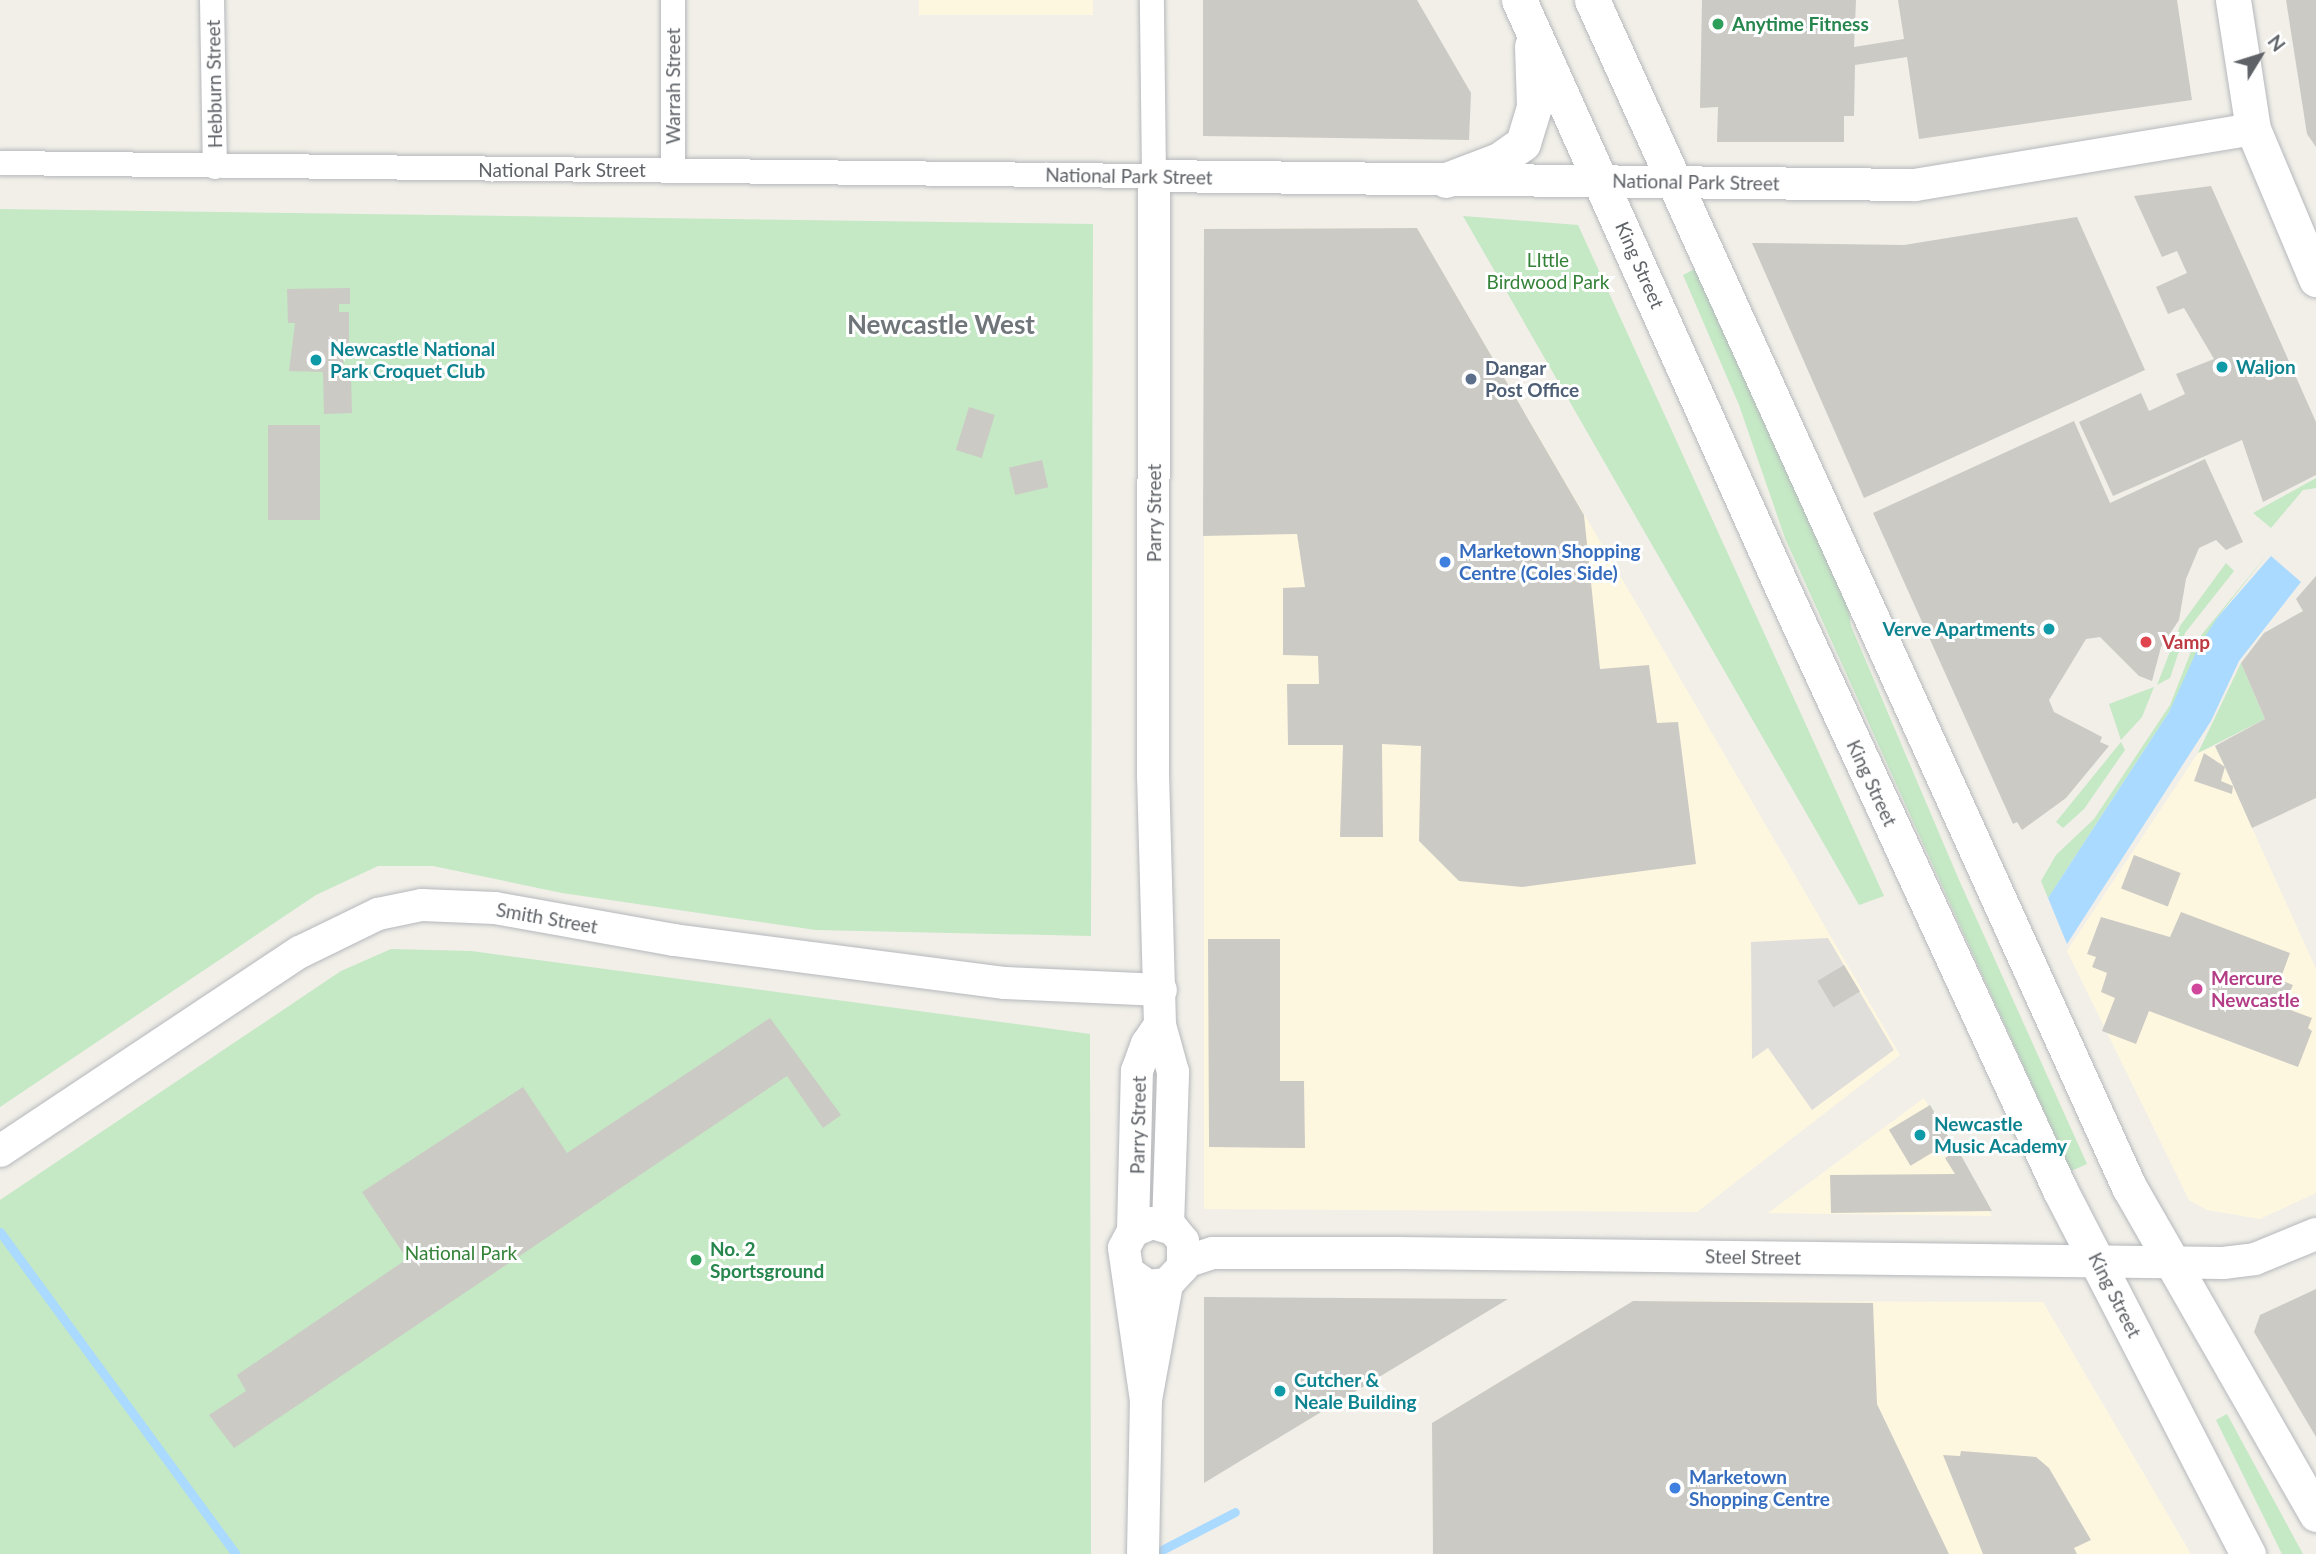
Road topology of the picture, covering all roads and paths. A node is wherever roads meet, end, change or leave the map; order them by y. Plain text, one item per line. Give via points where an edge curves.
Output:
1 (212, 0) edge
2 (673, 0) edge
3 (1152, 0) edge
4 (1592, 0) edge
5 (2233, 0) edge
6 (1524, 10) edge
7 (2253, 129) junction
8 (0, 163) edge
9 (215, 167) junction
10 (673, 171) junction
11 (1154, 176) junction
12 (1446, 180) junction
13 (1603, 181) junction
14 (1676, 182) junction
15 (2312, 259) edge
16 (1161, 990) junction
17 (1160, 1025) junction
18 (0, 1152) edge
19 (1168, 1226) junction
20 (1133, 1231) junction
21 (2316, 1234) edge
22 (2173, 1262) junction
23 (2099, 1263) junction
24 (1128, 1272) junction
25 (1176, 1273) junction
26 (1146, 1400) junction
27 (2316, 1514) edge
28 (1143, 1554) edge
29 (2248, 1554) edge

1 - 9 street, Hebburn Street
2 - 10 street, Warrah Street
3 - 11 street, Parry Street
4 - 14 main road
5 - 7 main road
6 - 12 main road via 1536,77 1524,143 1499,160
6 - 13 main road, King Street
7 - 14 street, National Park Street via 1915,185
7 - 15 main road
8 - 9 street, National Park Street
9 - 10 street, National Park Street
10 - 11 street, National Park Street
11 - 12 street, National Park Street
11 - 16 street, Parry Street via 1153,776
12 - 13 street, National Park Street
13 - 14 street, National Park Street
13 - 23 main road, King Street via 1798,623 2060,1190
14 - 22 main road via 2010,931 2129,1187
16 - 17 street, Parry Street
16 - 18 street, Smith Street via 1005,983 674,940 495,908 422,905 379,914 300,952
17 - 19 street, Parry Street via 1173,1072
17 - 20 street, Parry Street via 1147,1044 1138,1071
19 - 20 street via 1152,1223
19 - 25 street via 1183,1241
20 - 24 street, Parry Street via 1124,1248
21 - 22 street, Steel Street via 2256,1259
22 - 23 street, Steel Street
22 - 27 main road
23 - 25 street, Steel Street via 1213,1254
23 - 29 main road, King Street
24 - 25 street via 1148,1286
24 - 26 street, Parry Street
25 - 26 street, Parry Street
26 - 28 street, Parry Street

